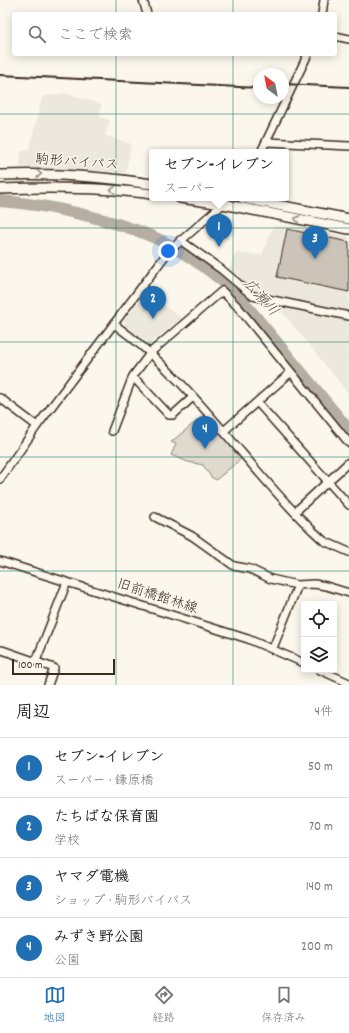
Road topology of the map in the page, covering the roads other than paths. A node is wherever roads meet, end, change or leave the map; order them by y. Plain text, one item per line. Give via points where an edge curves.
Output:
1 (143, 0) edge
2 (324, 0) edge
3 (146, 12) edge
4 (322, 12) edge
5 (337, 36) edge
6 (349, 39) edge
7 (307, 56) edge
8 (267, 142) junction
9 (349, 146) edge
10 (263, 149) edge
11 (0, 176) edge
12 (149, 184) edge
13 (0, 189) edge
14 (149, 194) edge
15 (225, 201) edge
16 (257, 201) edge
17 (349, 219) edge
18 (349, 229) edge
19 (179, 242) junction
20 (349, 316) edge
21 (114, 324) junction
22 (151, 352) junction
23 (291, 372) junction
24 (132, 378) junction
25 (193, 397) junction
26 (0, 398) edge
27 (257, 402) junction
28 (37, 426) junction
29 (225, 430) junction
30 (112, 431) dead end
31 (349, 443) edge
32 (349, 462) edge
33 (0, 479) edge
34 (328, 482) junction
35 (349, 505) edge
36 (294, 512) junction
37 (155, 517) dead end
38 (349, 552) edge
39 (0, 561) edge
40 (67, 582) junction
41 (298, 585) junction
42 (349, 593) edge
43 (272, 648) junction
44 (2, 650) dead end
45 (36, 661) junction
46 (301, 662) edge
47 (327, 673) edge
48 (349, 683) edge
49 (48, 685) edge

1 - 3 street
2 - 4 street
5 - 6 street
7 - 8 street
8 - 9 street
8 - 10 street
11 -> 12 main road, 駒形バイパス via 86,176
14 -> 13 main road, 駒形バイパス via 33,187
18 -> 15 main road
15 - 19 street
16 - 17 main road
19 - 20 street via 222,270 253,296
19 - 21 street via 168,252
21 - 22 street
21 - 28 street
22 - 23 street via 222,291
22 - 24 street
22 - 25 street
23 - 27 street
23 - 31 street
24 - 25 street via 138,381 169,415 173,415
24 - 30 street
25 - 29 street
26 - 28 street
27 - 29 street
27 - 34 street
28 - 33 street
29 - 36 street
32 - 34 street
34 - 35 street
34 - 36 street
36 - 38 street via 324,541
37 - 41 street via 192,536 230,564 250,569 271,579
39 - 40 street, 旧前橋館林線
40 - 43 street, 旧前橋館林線
40 - 45 street
41 - 42 street via 314,584
41 - 43 street
43 - 46 street, 旧前橋館林線
44 - 45 street
45 - 49 street via 54,668
47 - 48 street

